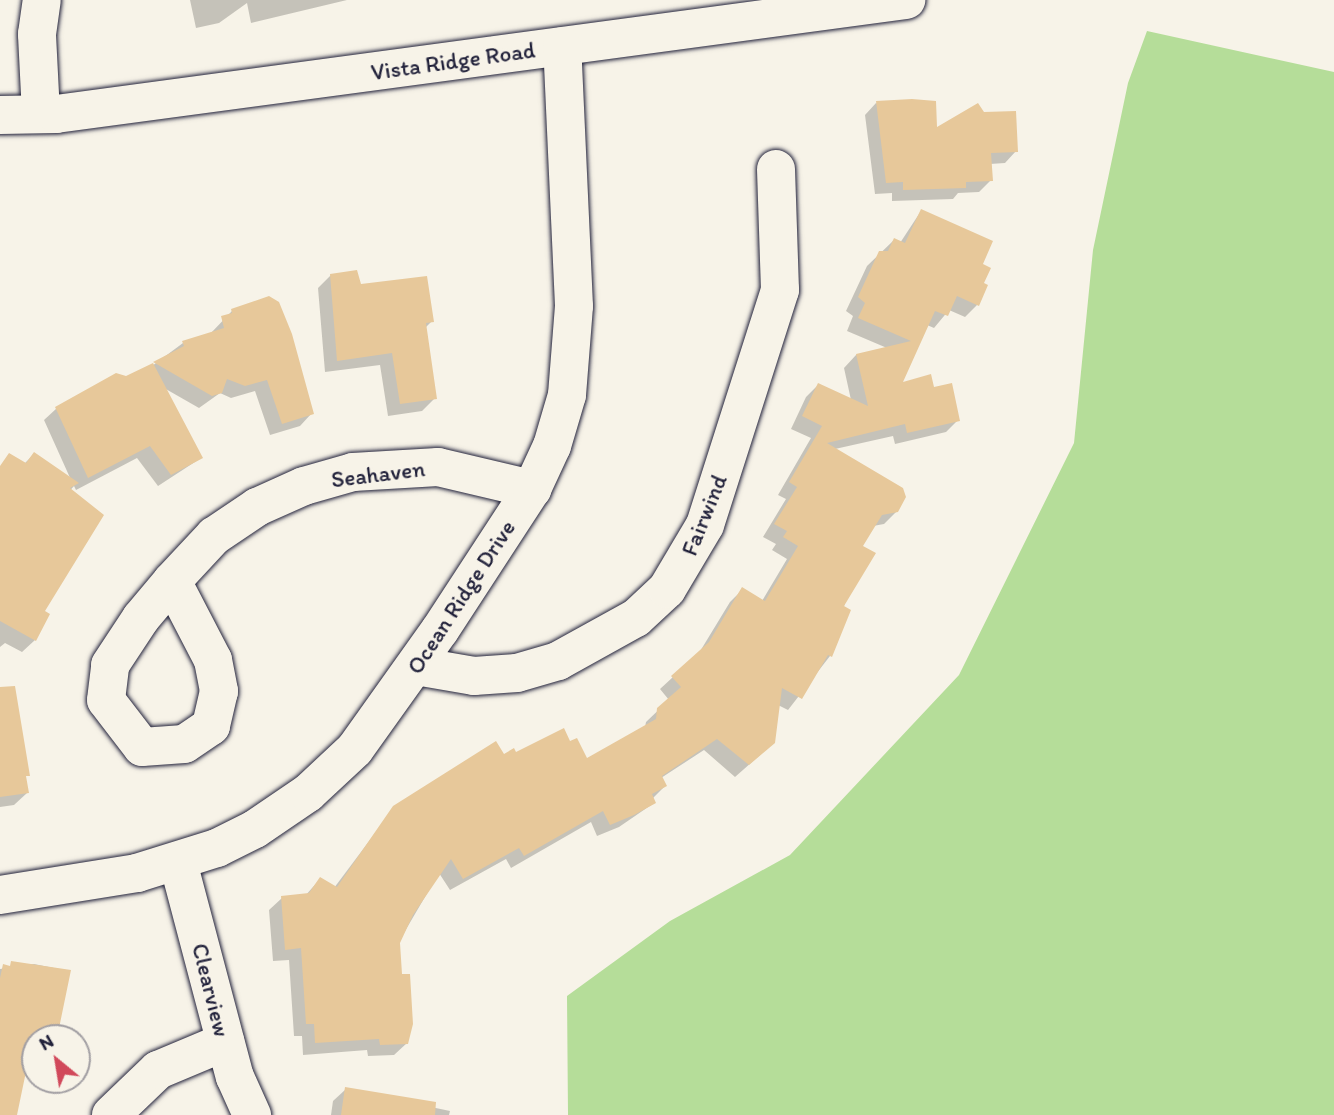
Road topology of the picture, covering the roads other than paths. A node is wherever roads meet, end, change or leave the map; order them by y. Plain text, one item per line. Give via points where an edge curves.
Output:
1 (42, 0) edge
2 (906, 0) edge
3 (562, 46) junction
4 (41, 114) junction
5 (0, 115) edge
6 (776, 169) dead end
7 (532, 489) junction
8 (172, 581) dead end
9 (416, 666) junction
10 (178, 862) junction
11 (0, 895) edge
12 (225, 1042) junction
13 (111, 1115) edge
14 (252, 1115) edge

1 - 4 street via 37,34
2 - 3 street, Vista Ridge Road
3 - 4 street, Vista Ridge Road
3 - 7 street, Ocean Ridge Drive via 574,342 563,410
4 - 5 street, Vista Ridge Road
6 - 9 street, Fairwind via 780,290 705,525 667,589 612,633 548,664 517,673 474,676
7 - 8 street, Seahaven via 489,475 438,467 353,472 304,486 257,507 214,536
7 - 9 street, Ocean Ridge Drive
9 - 10 street, Ocean Ridge Drive via 355,749 309,793 255,829
10 - 11 street, Ocean Ridge Drive
10 - 12 street, Clearview
12 - 13 street via 158,1070
12 - 14 street, Clearview

